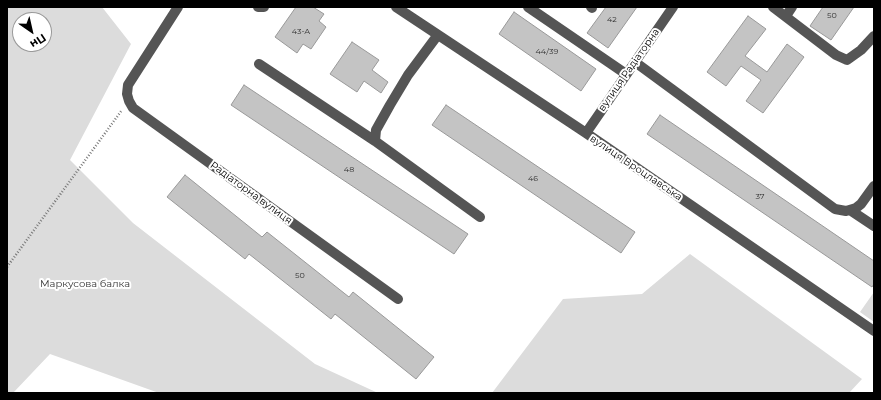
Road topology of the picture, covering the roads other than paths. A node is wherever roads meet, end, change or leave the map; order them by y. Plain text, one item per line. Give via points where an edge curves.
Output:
1 (178, 7) edge
2 (258, 7) edge
3 (264, 7) edge
4 (396, 7) edge
5 (528, 7) edge
6 (673, 7) edge
7 (773, 7) edge
8 (792, 7) edge
9 (786, 16) junction
10 (437, 36) junction
11 (874, 36) edge
12 (635, 62) junction
13 (259, 64) dead end
14 (626, 74) junction
15 (586, 133) junction
16 (374, 140) junction
17 (874, 186) edge
18 (850, 210) junction
19 (480, 217) dead end
20 (874, 226) edge
21 (398, 299) dead end
22 (874, 331) edge

1 - 21 street, Радіаторна вулиця via 133,74 128,85 129,102 142,114
2 - 3 street
4 - 10 street, вулиця Вроцлавська
5 - 14 street
6 - 12 street, вулиця Радіаторна
7 - 9 street
8 - 9 street
9 - 11 street via 836,56 847,60
10 - 15 street, вулиця Вроцлавська
10 - 16 street via 408,75 376,130
12 - 14 street, вулиця Радіаторна
12 - 18 street via 835,209
13 - 16 street
14 - 15 street, вулиця Радіаторна
15 - 22 street, вулиця Вроцлавська
16 - 19 street
17 - 18 street via 861,204
18 - 20 street

